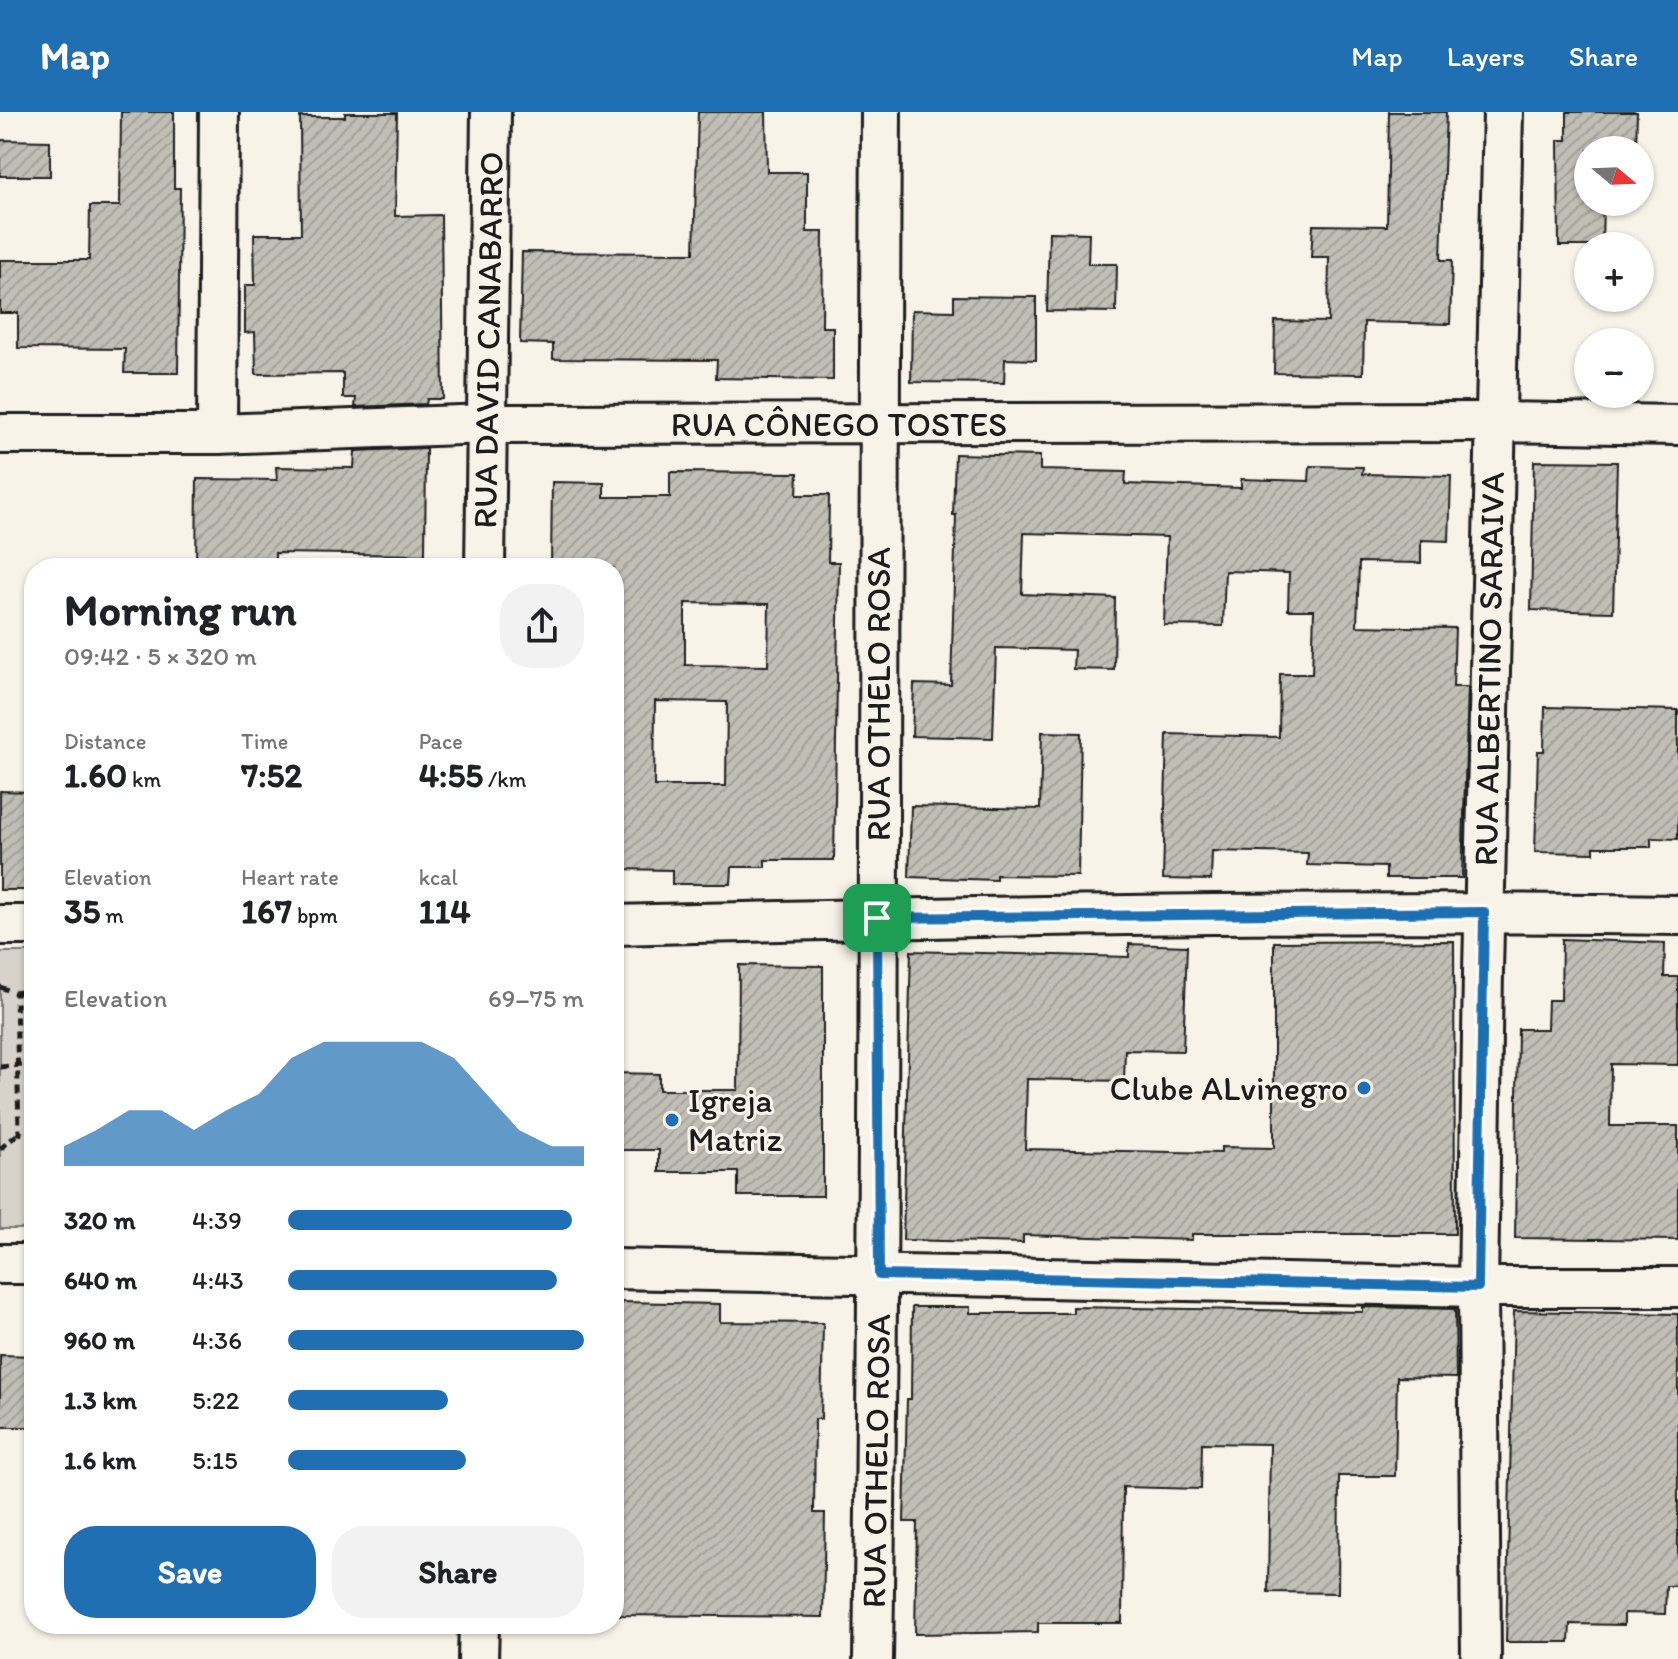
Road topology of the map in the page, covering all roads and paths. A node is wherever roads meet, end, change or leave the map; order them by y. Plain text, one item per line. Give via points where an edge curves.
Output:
1 (219, 112) edge
2 (491, 112) edge
3 (881, 112) edge
4 (1503, 112) edge
5 (1496, 422) junction
6 (487, 424) junction
7 (879, 424) junction
8 (1678, 425) edge
9 (0, 434) edge
10 (217, 434) junction
11 (485, 558) edge
12 (1484, 912) junction
13 (1678, 915) edge
14 (877, 918) junction
15 (0, 925) edge
16 (24, 925) edge
17 (624, 925) edge
18 (0, 987) edge
19 (24, 991) edge
20 (16, 993) junction
21 (18, 1064) junction
22 (24, 1064) edge
23 (0, 1067) edge
24 (19, 1133) junction
25 (24, 1134) edge
26 (0, 1149) edge
27 (0, 1264) edge
28 (24, 1264) edge
29 (624, 1269) edge
30 (879, 1275) junction
31 (1478, 1287) junction
32 (1678, 1287) edge
33 (479, 1634) edge
34 (478, 1659) edge
35 (873, 1659) edge
36 (1481, 1659) edge

1 - 10 street
2 - 6 street, RUA DAVID CANABARRO
3 - 7 street, RUA OTHELO ROSA
4 - 5 street, RUA ALBERTINO SARAIVA
5 - 7 street, RUA CÔNEGO TOSTES
5 - 8 street, RUA CÔNEGO TOSTES
5 - 12 street, RUA ALBERTINO SARAIVA
6 - 7 street, RUA CÔNEGO TOSTES
6 - 10 street, RUA CÔNEGO TOSTES
6 - 11 street, RUA DAVID CANABARRO
7 - 14 street, RUA OTHELO ROSA
9 - 10 street, RUA CÔNEGO TOSTES
12 - 13 street
12 - 14 street
12 - 31 street, RUA ALBERTINO SARAIVA
14 - 17 street
14 - 30 street, RUA OTHELO ROSA
15 - 16 street
18 - 20 path
19 - 20 path
20 - 21 path
21 - 22 path
21 - 23 path
21 - 24 path
24 - 25 path
24 - 26 path
27 - 28 street
29 - 30 street
30 - 31 street
30 - 35 street, RUA OTHELO ROSA
31 - 32 street
31 - 36 street, RUA ALBERTINO SARAIVA
33 - 34 street

